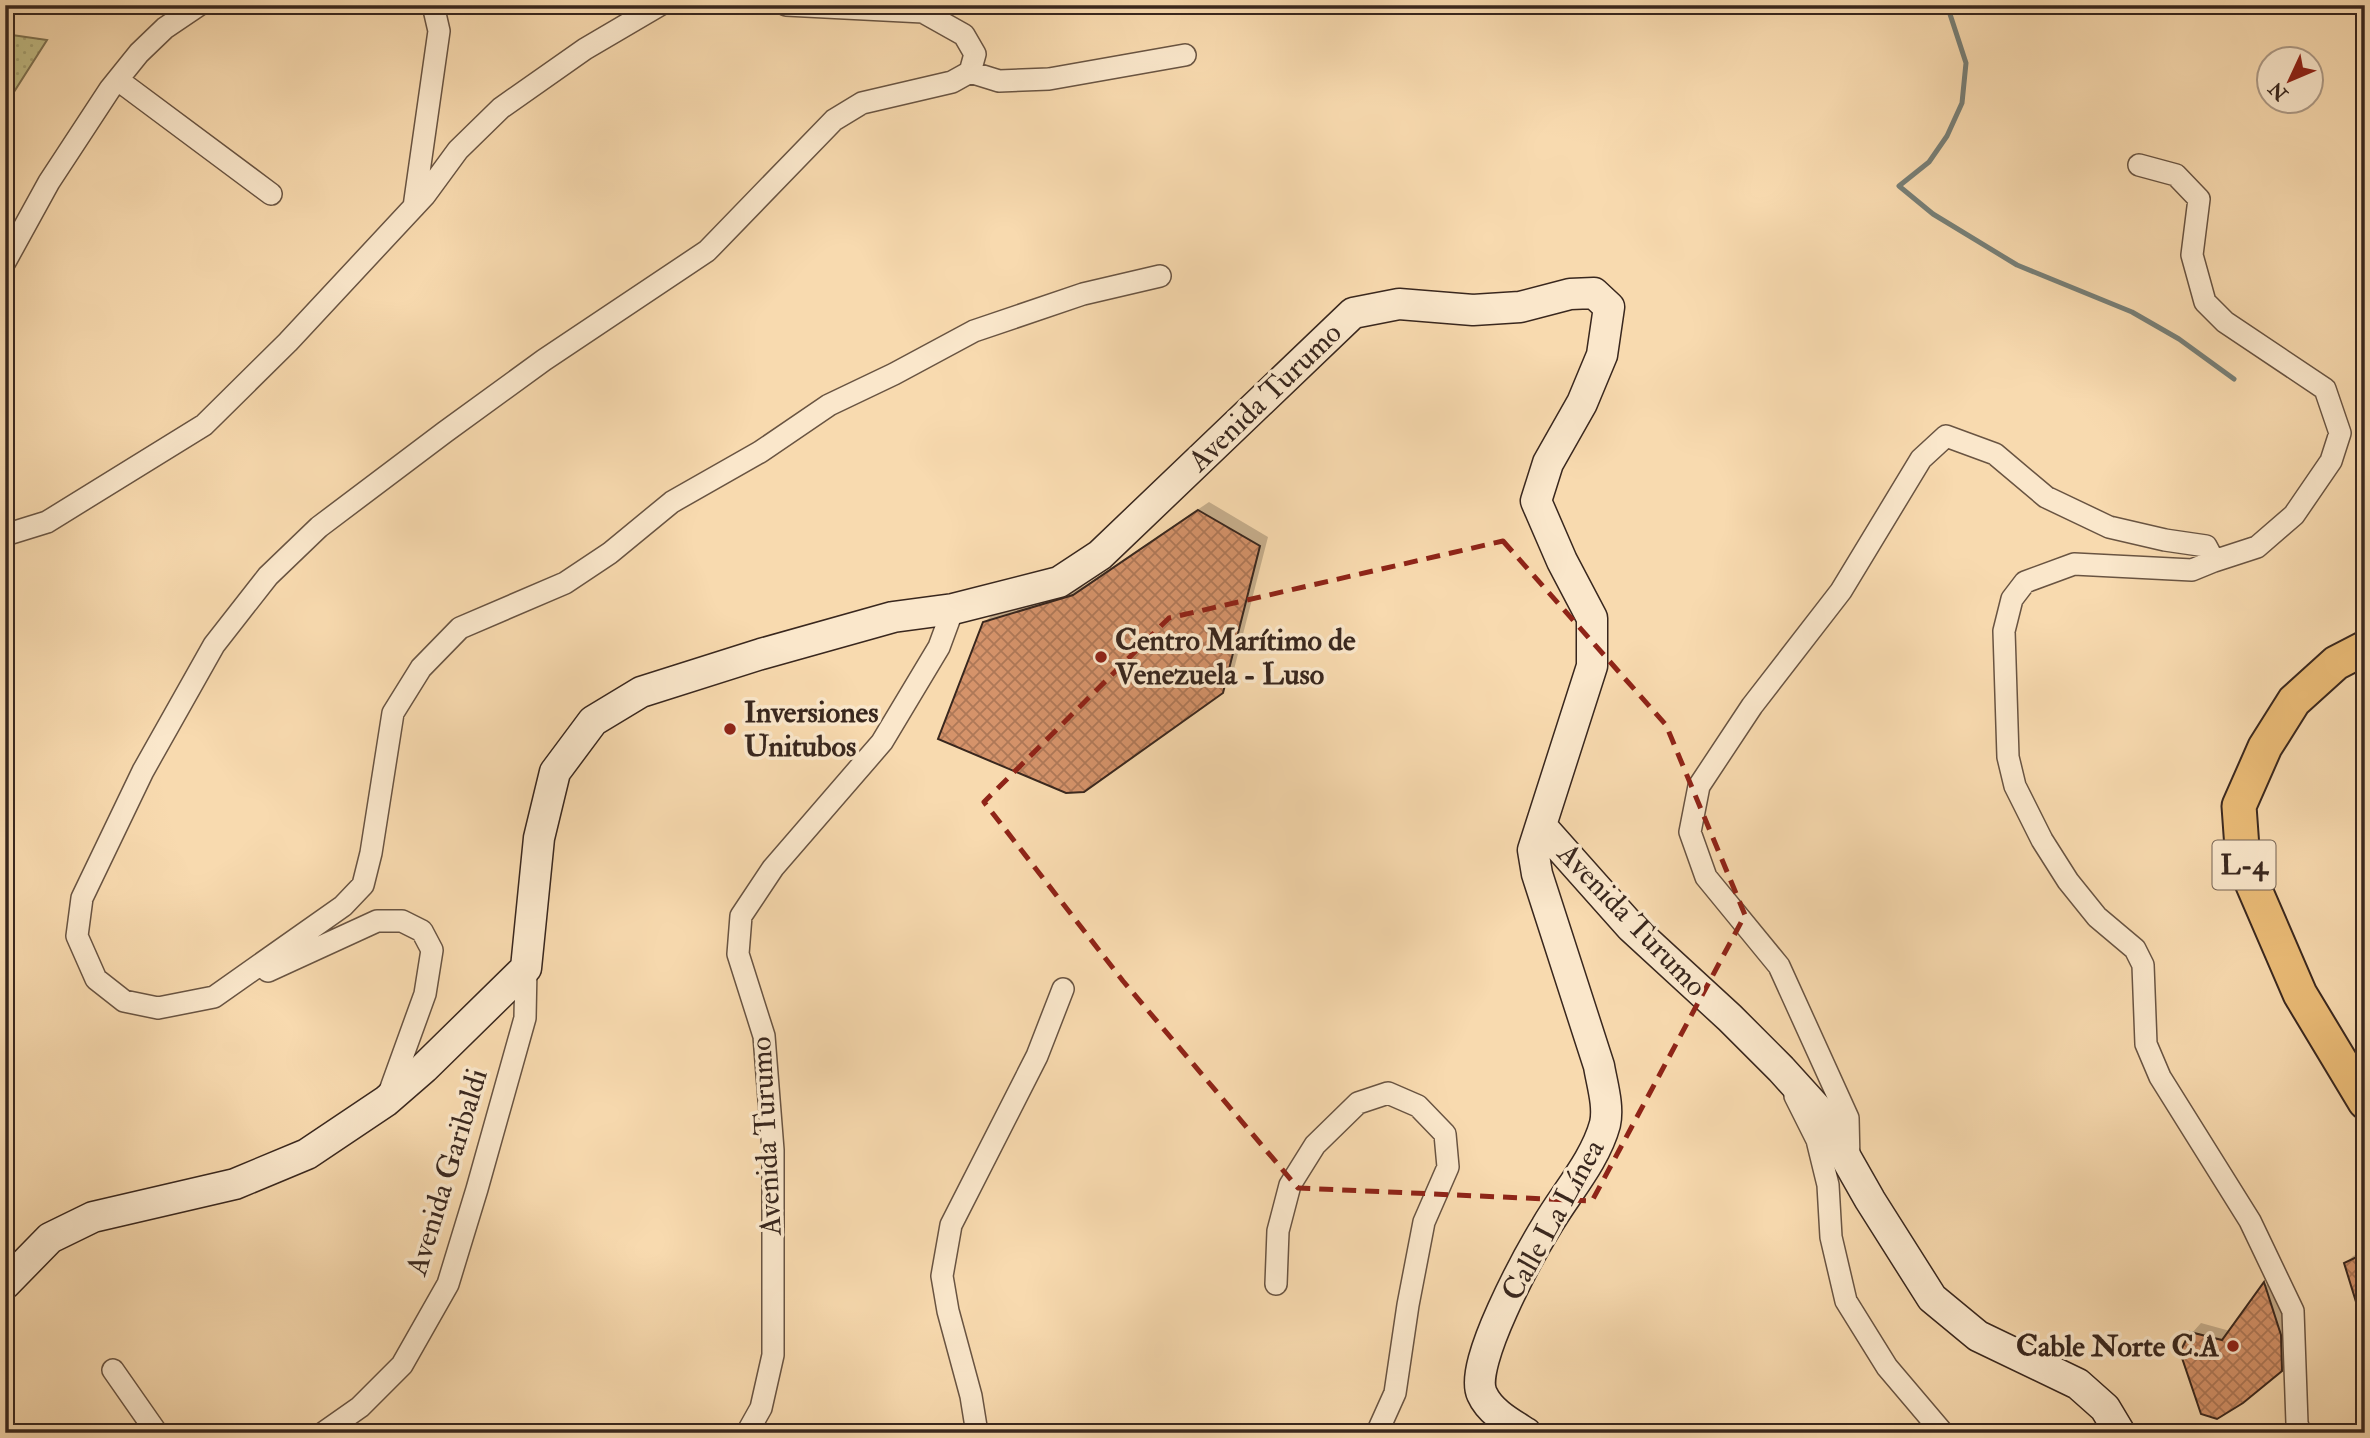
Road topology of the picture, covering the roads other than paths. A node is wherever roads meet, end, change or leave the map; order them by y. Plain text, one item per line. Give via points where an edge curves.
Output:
1 (199, 5) edge
2 (433, 5) edge
3 (660, 5) edge
4 (786, 5) edge
5 (1185, 55) dead end
6 (970, 72) junction
7 (118, 80) junction
8 (2139, 165) dead end
9 (271, 194) dead end
10 (414, 207) junction
11 (5, 262) edge
12 (1160, 276) dead end
13 (5, 536) edge
14 (2214, 561) junction
15 (953, 609) junction
16 (2365, 648) edge
17 (1542, 827) junction
18 (526, 968) junction
19 (1063, 989) dead end
20 (214, 997) junction
21 (1782, 1069) junction
22 (386, 1101) junction
23 (2365, 1102) edge
24 (1849, 1163) junction
25 (5, 1284) edge
26 (1276, 1284) dead end
27 (113, 1370) dead end
28 (157, 1433) edge
29 (323, 1433) edge
30 (747, 1433) edge
31 (977, 1433) edge
32 (1377, 1433) edge
33 (1526, 1433) edge
34 (1943, 1433) edge
35 (2120, 1433) edge
36 (2300, 1433) edge

1 - 7 street via 165,28
2 - 10 street via 439,31
3 - 10 street via 585,48 501,108 458,150
4 - 6 street via 923,12 964,35 975,54
5 - 6 street via 1049,79 999,81
6 - 20 street via 952,82 862,103 834,120 707,251 445,432 319,527 268,576 214,645 143,771 82,898 77,936 96,979 124,1001 158,1008
7 - 9 street
7 - 11 street via 50,182
8 - 14 street via 2176,175 2199,199 2192,256 2205,302 2225,322 2325,389 2340,433 2331,461 2294,515 2257,547
10 - 13 street via 204,425 47,522
12 - 20 street via 1083,294 974,331 829,405 760,452 672,502 565,583 460,628 421,668 393,713 363,885 343,906
14 - 24 street via 2206,545 2109,527 2046,497 1996,454 1946,436 1921,459 1841,591 1752,706 1699,786 1689,832 1706,877 1779,966 1848,1118
14 - 36 street via 2192,570 2074,564 2025,582 2012,599 2004,631 2008,757 2021,797 2068,881 2097,917 2135,949 2143,965 2146,1044 2160,1077 2250,1221 2293,1311
15 - 17 street, Avenida Turumo via 1059,582 1100,555 1353,313 1399,304 1473,310 1520,307 1570,293 1594,293 1609,307 1602,355 1582,403 1548,463 1536,501 1592,618 1592,666
15 - 18 street via 893,617 761,654 641,692 593,721 555,772 539,838
15 - 30 street, Avenida Turumo via 939,647 882,742 773,868 741,916 738,954 764,1037 773,1150 773,1355 761,1408
16 - 23 main road, L-4 via 2336,663 2294,701 2265,747 2239,806 2243,862 2300,994
17 - 21 street, Avenida Turumo via 1631,927
17 - 33 street, Calle La Línea via 1534,850 1537,874 1599,1066 1605,1122 1595,1149 1539,1240 1489,1338 1480,1367 1481,1393 1498,1414
18 - 22 street
18 - 29 street, Avenida Garibaldi via 525,1018 447,1284 402,1365 360,1407
19 - 31 street via 1037,1056 951,1225 942,1276
20 - 22 street via 377,920 402,921 422,931 432,950 425,994
21 - 24 street, Avenida Turumo via 1820,1112
21 - 34 street via 1817,1140 1846,1301 1887,1367
22 - 25 street via 307,1154 235,1184 93,1217 50,1238
24 - 35 street, Avenida Turumo via 1932,1298 1978,1336 2078,1384 2105,1408
26 - 32 street via 1278,1231 1290,1185 1315,1145 1358,1103 1388,1093 1418,1106 1445,1134 1448,1167 1424,1222 1395,1393
27 - 28 street

